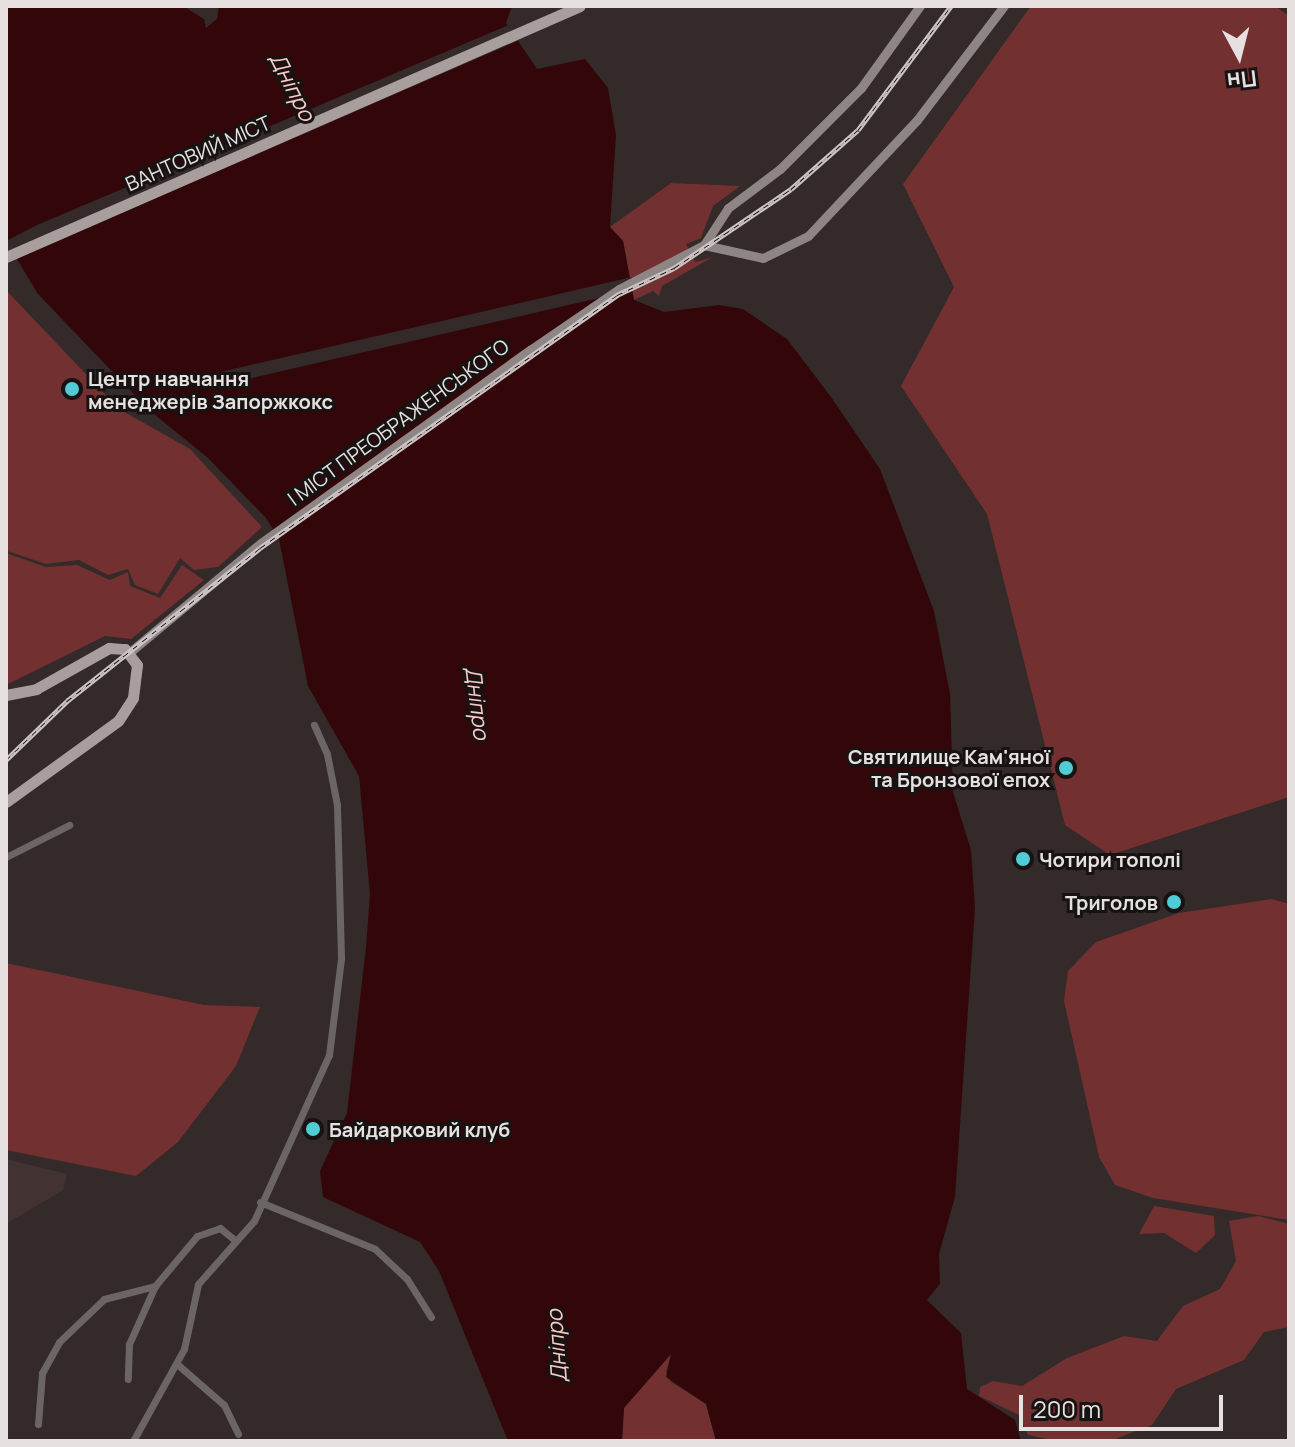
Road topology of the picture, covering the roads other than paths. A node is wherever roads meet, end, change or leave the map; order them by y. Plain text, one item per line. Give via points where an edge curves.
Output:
1 (580, 6) edge
2 (920, 6) edge
3 (1004, 6) edge
4 (707, 246) junction
5 (6, 257) edge
6 (133, 649) junction
7 (6, 695) edge
8 (314, 725) dead end
9 (6, 802) edge
10 (69, 825) dead end
11 (6, 857) edge
12 (260, 1202) junction
13 (235, 1240) junction
14 (155, 1286) junction
15 (431, 1317) dead end
16 (177, 1364) junction
17 (128, 1379) dead end
18 (38, 1424) dead end
19 (238, 1434) dead end
20 (133, 1441) edge

1 - 5 main road, ВАНТОВИЙ МІСТ
2 - 4 main road via 861,88 780,169 728,208
3 - 4 main road via 917,120 808,236 763,258
4 - 6 main road, I МІСТ ПРЕОБРАЖЕНСЬКОГО via 619,289 530,350 261,543
6 - 7 main road via 93,654 36,689
6 - 9 main road via 136,686 118,721
8 - 12 street via 327,754 337,805 341,958 329,1055 297,1135
10 - 11 street
12 - 13 street via 251,1226
12 - 15 street via 375,1249 407,1279
13 - 14 street via 220,1228 197,1236
13 - 16 street via 198,1284
14 - 17 street via 129,1344
14 - 18 street via 104,1299 59,1342 42,1373
16 - 19 street via 224,1405
16 - 20 street

